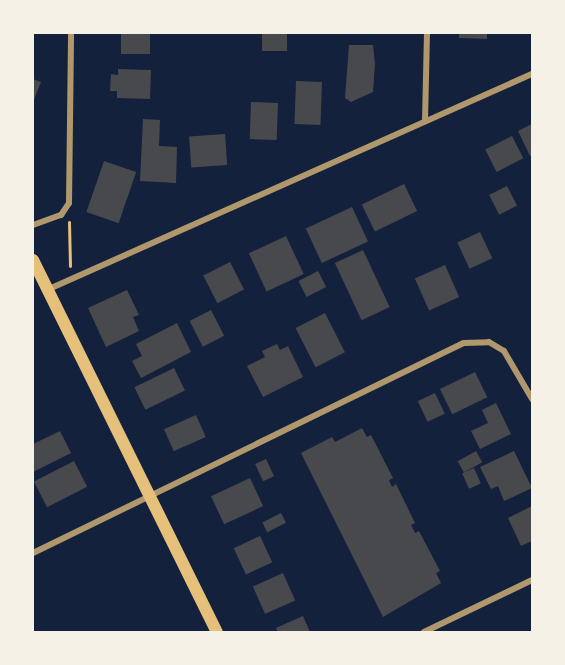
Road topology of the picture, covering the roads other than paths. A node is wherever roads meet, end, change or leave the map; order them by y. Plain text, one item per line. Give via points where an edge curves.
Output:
1 (71, 33) edge
2 (427, 33) edge
3 (532, 74) edge
4 (425, 122) junction
5 (33, 225) edge
6 (33, 260) edge
7 (49, 289) junction
8 (532, 399) edge
9 (151, 494) junction
10 (33, 553) edge
11 (532, 580) edge
12 (217, 632) edge
13 (424, 632) edge

1 - 5 street via 69,203 62,215
2 - 4 street
3 - 4 street
4 - 7 street
6 - 7 main road
7 - 9 main road
8 - 9 street via 510,357 489,342 457,346
9 - 10 street
9 - 12 main road
11 - 13 street

